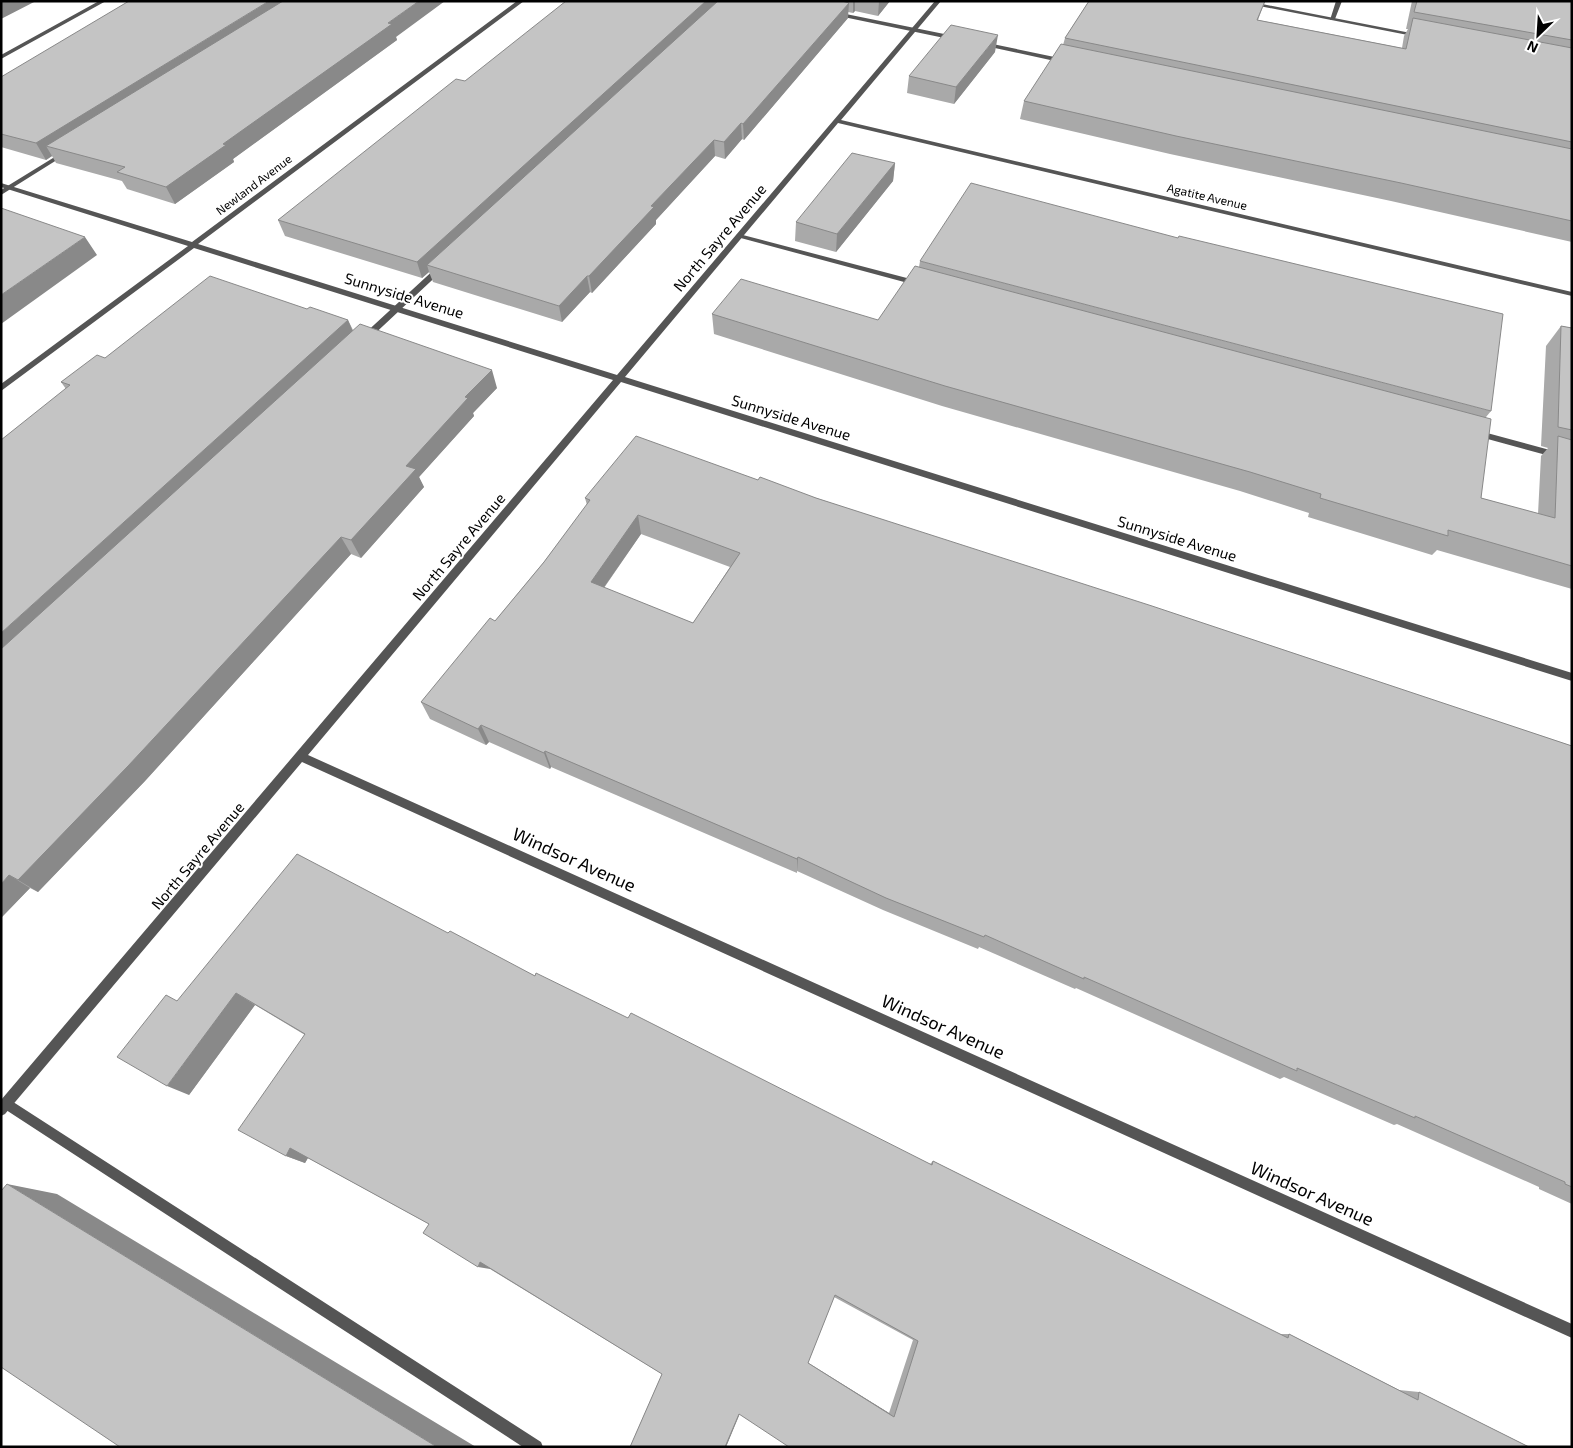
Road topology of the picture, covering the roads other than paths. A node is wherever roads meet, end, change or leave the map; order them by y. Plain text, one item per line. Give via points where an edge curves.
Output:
1 (104, 1) edge
2 (521, 1) edge
3 (938, 1) edge
4 (1237, 1) edge
5 (1339, 1) edge
6 (831, 13) edge
7 (1332, 19) junction
8 (914, 30) junction
9 (1428, 37) edge
10 (962, 40) edge
11 (971, 42) edge
12 (1, 57) edge
13 (1068, 62) edge
14 (837, 122) junction
15 (70, 150) edge
16 (1, 185) edge
17 (9, 188) junction
18 (1, 193) edge
19 (739, 236) junction
20 (193, 244) junction
21 (448, 261) edge
22 (930, 287) edge
23 (1572, 294) edge
24 (398, 308) junction
25 (358, 345) edge
26 (620, 378) junction
27 (1, 388) edge
28 (1466, 431) edge
29 (1572, 459) edge
30 (1572, 677) edge
31 (300, 756) junction
32 (4, 1107) edge
33 (1572, 1331) edge
34 (536, 1447) edge

1 - 12 street
2 - 20 street, Newland Avenue
3 - 8 street, North Sayre Avenue
4 - 7 street
5 - 7 street
6 - 8 street
7 - 9 street
8 - 10 street
8 - 14 street, North Sayre Avenue
11 - 13 street
14 - 19 street, North Sayre Avenue
14 - 23 street, Agatite Avenue
15 - 17 street
16 - 17 street, Sunnyside Avenue
17 - 18 street
17 - 20 street, Sunnyside Avenue
19 - 22 street
19 - 26 street, North Sayre Avenue
20 - 24 street, Sunnyside Avenue
20 - 27 street, Newland Avenue
21 - 24 street
24 - 25 street
24 - 26 street, Sunnyside Avenue
26 - 30 street, Sunnyside Avenue
26 - 31 street, North Sayre Avenue
28 - 29 street
31 - 32 street, North Sayre Avenue
31 - 33 street, Windsor Avenue
32 - 34 street

